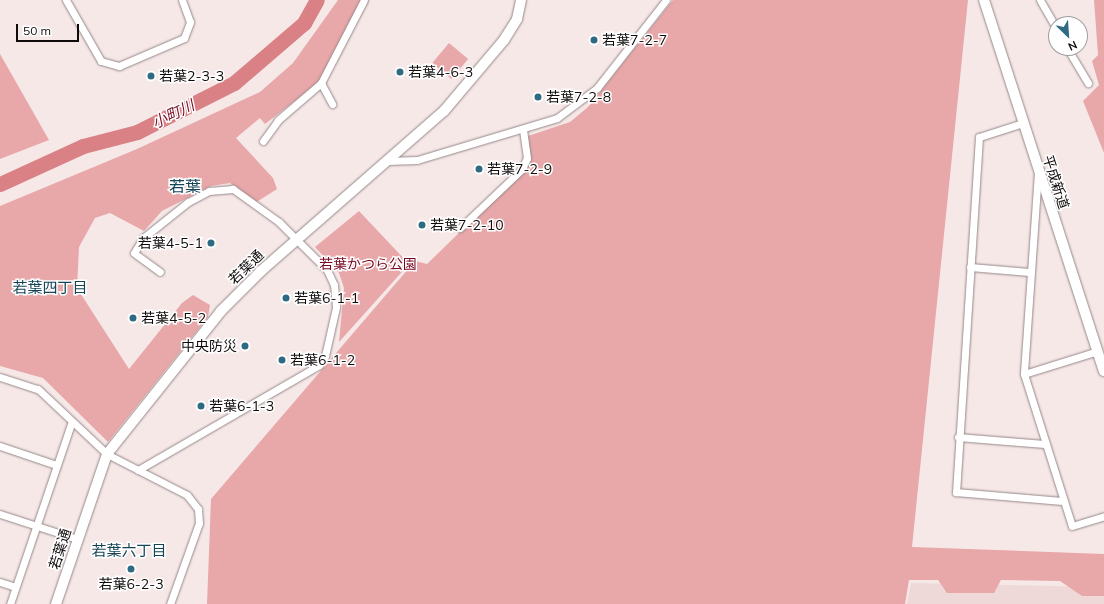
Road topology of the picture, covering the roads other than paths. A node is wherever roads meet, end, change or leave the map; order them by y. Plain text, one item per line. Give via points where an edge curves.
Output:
1 (66, 0) edge
2 (182, 0) edge
3 (364, 0) edge
4 (521, 0) edge
5 (666, 0) edge
6 (984, 0) edge
7 (1040, 0) edge
8 (1049, 16) edge
9 (1072, 56) edge
10 (321, 83) junction
11 (1088, 83) dead end
12 (332, 104) dead end
13 (1023, 123) junction
14 (523, 131) junction
15 (263, 141) dead end
16 (387, 161) junction
17 (1038, 171) junction
18 (460, 228) dead end
19 (297, 238) junction
20 (970, 267) junction
21 (160, 272) dead end
22 (1029, 272) junction
23 (1098, 351) junction
24 (1104, 371) edge
25 (1024, 374) junction
26 (0, 377) edge
27 (71, 424) junction
28 (958, 437) junction
29 (1044, 444) junction
30 (0, 446) edge
31 (107, 454) junction
32 (56, 465) junction
33 (138, 470) junction
34 (1062, 501) junction
35 (0, 514) edge
36 (1104, 516) edge
37 (35, 526) junction
38 (77, 539) junction
39 (0, 582) edge
40 (16, 587) junction
41 (10, 604) edge
42 (56, 604) edge
43 (170, 604) edge

1 - 2 street via 101,61 118,66 184,38 190,22
3 - 10 street
4 - 16 street, 若葉通 via 517,19 504,40 444,111
5 - 14 street via 643,33 589,95 557,118
6 - 13 street, 平成新道
7 - 8 street
9 - 11 street
10 - 12 street
10 - 15 street via 278,120
13 - 17 street, 平成新道
13 - 20 street via 979,137
14 - 16 street via 417,160
14 - 18 street via 527,158 522,168
16 - 19 street, 若葉通
17 - 22 street
17 - 23 street, 平成新道
19 - 21 street via 243,194 223,187 209,191 167,215 134,253
19 - 31 street, 若葉通 via 221,311
19 - 33 street via 327,270 334,285 336,307 325,356 308,373
20 - 22 street
20 - 28 street
22 - 25 street
23 - 24 street, 平成新道
23 - 25 street
25 - 29 street
26 - 27 street via 38,389
27 - 31 street
27 - 32 street
28 - 29 street
28 - 34 street via 956,492
29 - 34 street
30 - 32 street
31 - 33 street
31 - 38 street, 若葉通
32 - 37 street
33 - 43 street via 187,495 198,508 199,523
34 - 36 street via 1072,526
35 - 37 street
37 - 38 street
37 - 40 street
38 - 42 street, 若葉通
39 - 40 street
40 - 41 street

